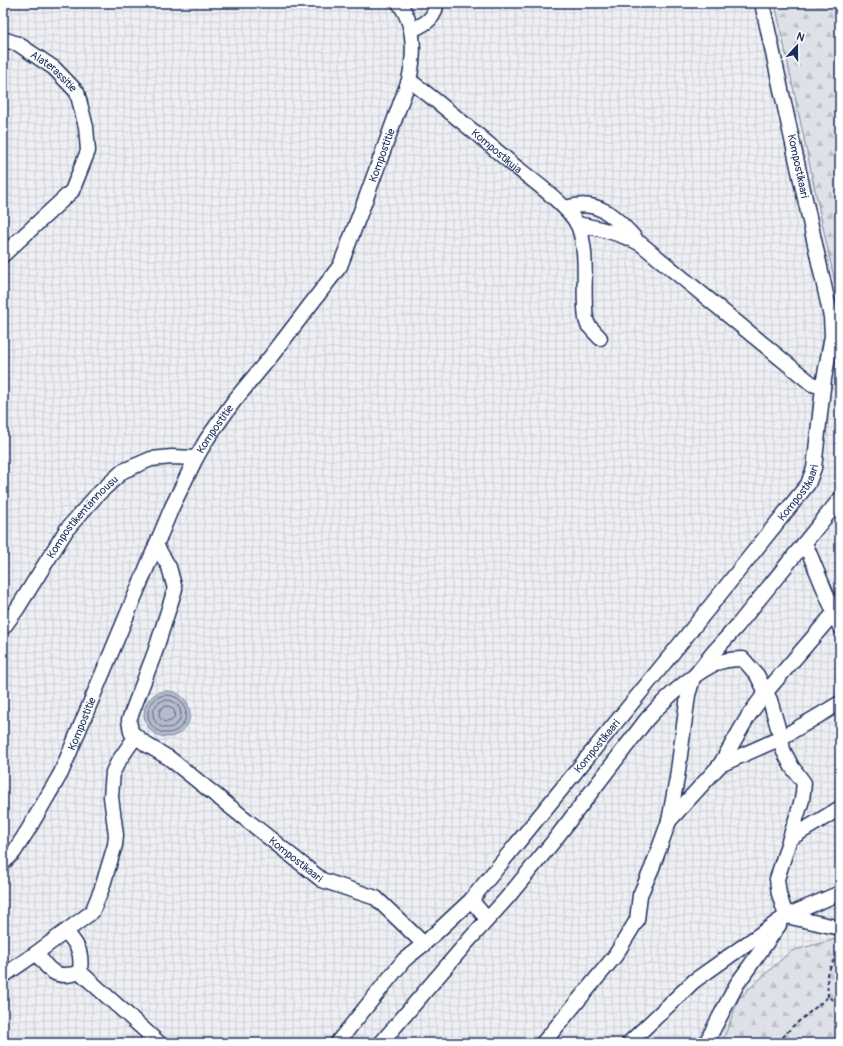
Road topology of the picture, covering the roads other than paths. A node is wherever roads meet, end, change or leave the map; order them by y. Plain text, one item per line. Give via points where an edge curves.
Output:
1 (399, 3) edge
2 (436, 3) edge
3 (762, 3) edge
4 (412, 30) junction
5 (3, 39) edge
6 (409, 80) junction
7 (565, 208) junction
8 (578, 226) junction
9 (640, 244) junction
10 (3, 255) edge
11 (600, 338) dead end
12 (823, 387) junction
13 (196, 458) junction
14 (840, 499) edge
15 (805, 543) junction
16 (156, 545) junction
17 (837, 609) edge
18 (840, 627) edge
19 (3, 628) edge
20 (693, 678) junction
21 (766, 692) junction
22 (840, 703) edge
23 (136, 736) junction
24 (781, 738) junction
25 (720, 765) junction
26 (840, 808) edge
27 (669, 821) junction
28 (790, 838) junction
29 (3, 863) edge
30 (840, 893) edge
31 (471, 900) junction
32 (786, 916) junction
33 (487, 919) junction
34 (840, 928) edge
35 (66, 932) junction
36 (424, 944) junction
37 (37, 953) junction
38 (80, 972) junction
39 (3, 976) edge
40 (159, 1043) edge
41 (337, 1043) edge
42 (381, 1043) edge
43 (543, 1043) edge
44 (629, 1043) edge
45 (706, 1043) edge

1 - 4 street, Kompostitie
2 - 4 street via 432,17 426,24
3 - 12 street, Kompostikaari via 831,317 832,336
4 - 6 street, Kompostitie via 414,49
5 - 10 street, Alaterassitie via 18,44 54,68 78,92 88,151 72,191
6 - 7 street, Kompostikuja
6 - 13 street, Kompostitie via 340,266 234,401
7 - 8 street, Kompostikuja
7 - 9 street via 584,205 606,211
8 - 9 street via 613,232
8 - 11 street via 584,252 586,319
9 - 12 street via 812,384
12 - 31 street, Kompostikaari via 814,468 808,484
13 - 16 street, Kompostitie
13 - 19 street, Kompostikentännousu via 150,459 123,471 97,495 67,529
14 - 15 street
15 - 17 street
15 - 20 street
16 - 23 street via 169,567 175,589 155,652 129,720 131,732
16 - 29 street, Kompostitie via 61,773 14,852
17 - 18 street
17 - 21 street
20 - 21 street via 713,665 743,659 757,675
20 - 27 street via 688,695
20 - 33 street via 663,702 647,719 553,842
21 - 24 street
21 - 25 street via 749,715
22 - 24 street
23 - 35 street via 113,772 110,797 116,835 102,888 92,912
23 - 36 street, Kompostikaari via 169,758 322,880 376,898
24 - 25 street
24 - 28 street via 786,756 804,783 802,800
25 - 27 street
26 - 28 street
27 - 43 street via 640,895 637,920 615,956
28 - 32 street via 777,879
30 - 32 street
31 - 33 street
31 - 36 street, Kompostikaari
32 - 34 street
32 - 44 street via 694,981
32 - 45 street via 737,984
33 - 42 street
35 - 37 street
35 - 38 street via 79,949
36 - 41 street via 404,960
37 - 38 street via 52,972 59,975
37 - 39 street
38 - 40 street

